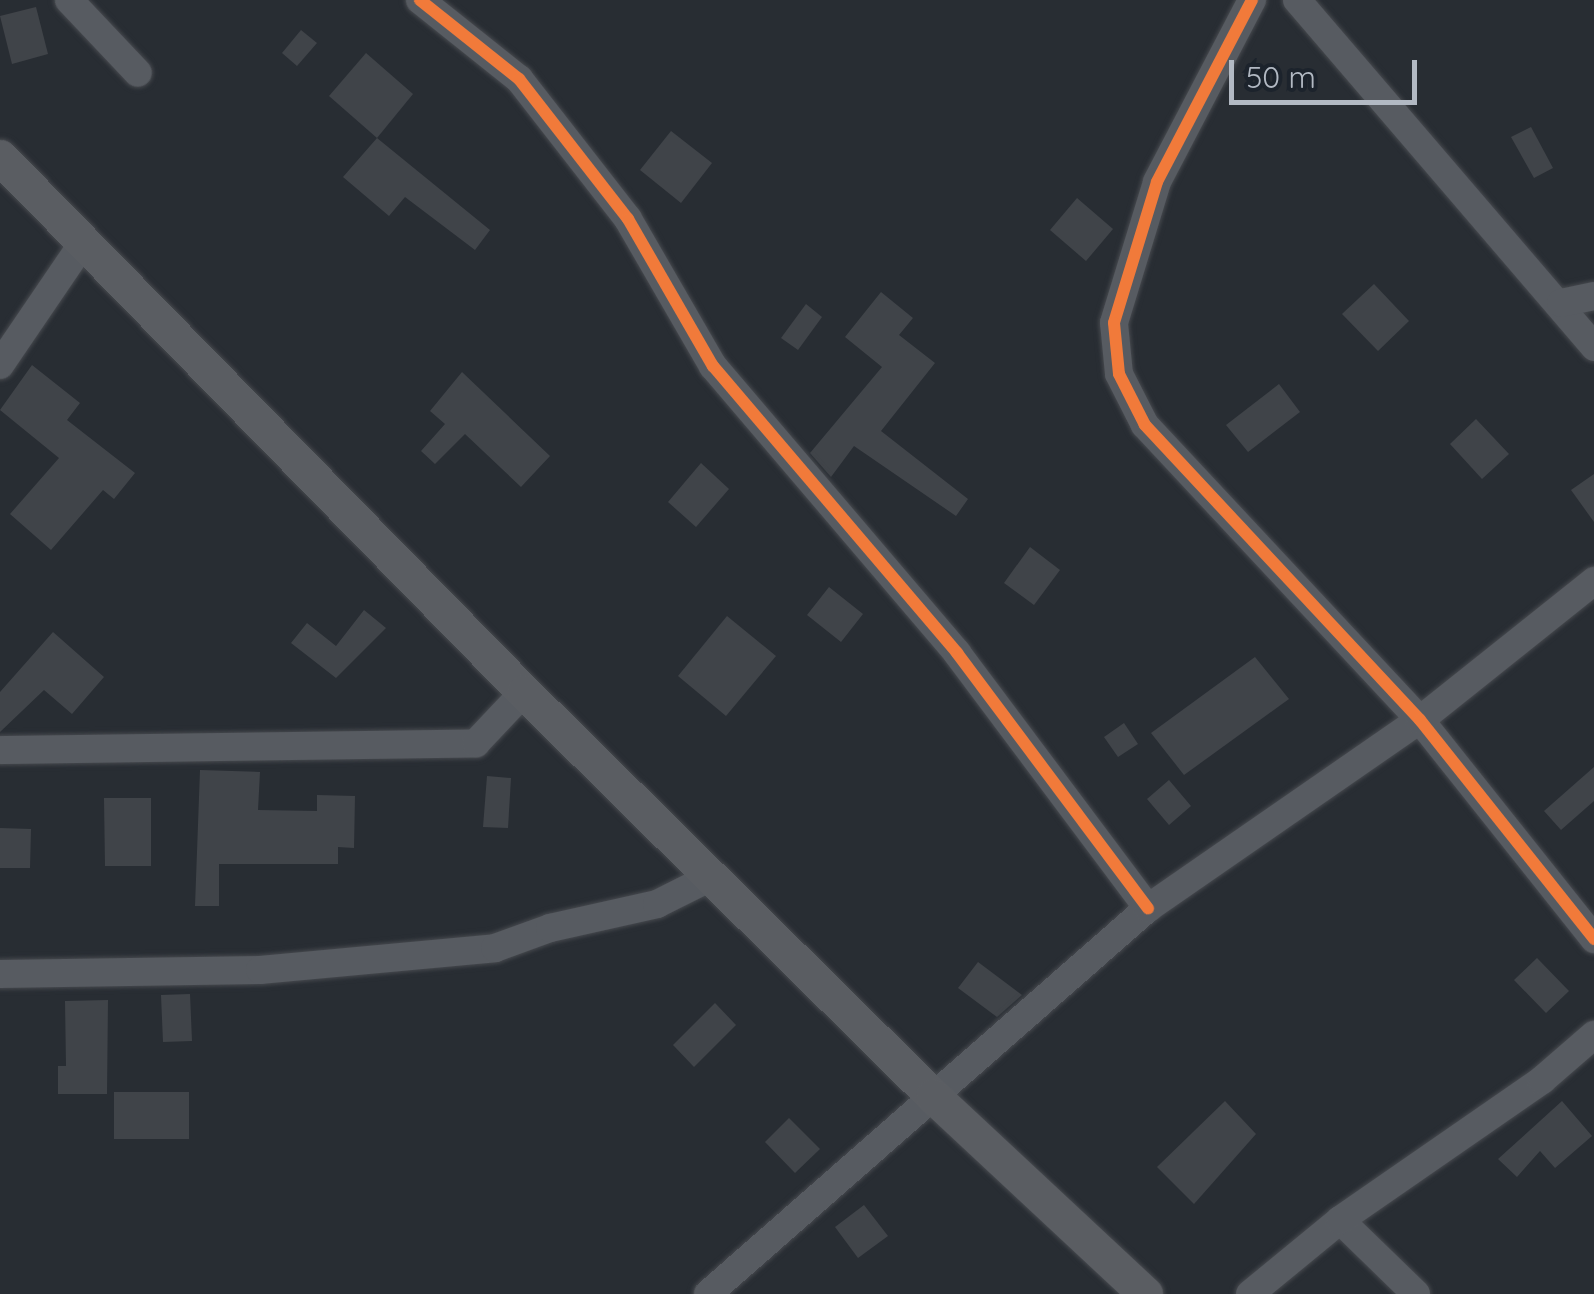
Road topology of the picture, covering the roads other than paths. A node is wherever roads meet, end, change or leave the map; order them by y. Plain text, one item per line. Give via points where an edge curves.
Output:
1 (69, 0) edge
2 (420, 0) edge
3 (1252, 0) edge
4 (1297, 0) edge
5 (138, 73) dead end
6 (0, 157) edge
7 (83, 242) junction
8 (1594, 296) edge
9 (1562, 303) junction
10 (1594, 347) edge
11 (0, 365) edge
12 (1594, 581) edge
13 (524, 692) junction
14 (1420, 720) junction
15 (0, 750) edge
16 (710, 876) junction
17 (1148, 908) junction
18 (1594, 939) edge
19 (0, 974) edge
20 (1594, 1035) edge
21 (933, 1096) junction
22 (1340, 1220) junction
23 (708, 1294) edge
24 (1145, 1294) edge
25 (1250, 1294) edge
26 (1416, 1294) edge

1 - 5 street
2 - 17 street via 519,79 628,219 714,366 957,654
3 - 14 street via 1157,182 1114,323 1119,374 1145,425
4 - 9 street via 1408,137
6 - 7 main road
7 - 11 street
7 - 13 main road
8 - 9 street
9 - 10 street
12 - 14 street
13 - 15 street via 476,744
13 - 16 main road
14 - 17 street
14 - 18 street
16 - 19 street via 657,904 550,928 496,948 260,970
16 - 21 main road
17 - 21 street
20 - 22 street via 1542,1080
21 - 23 street
21 - 24 main road
22 - 25 street
22 - 26 street

